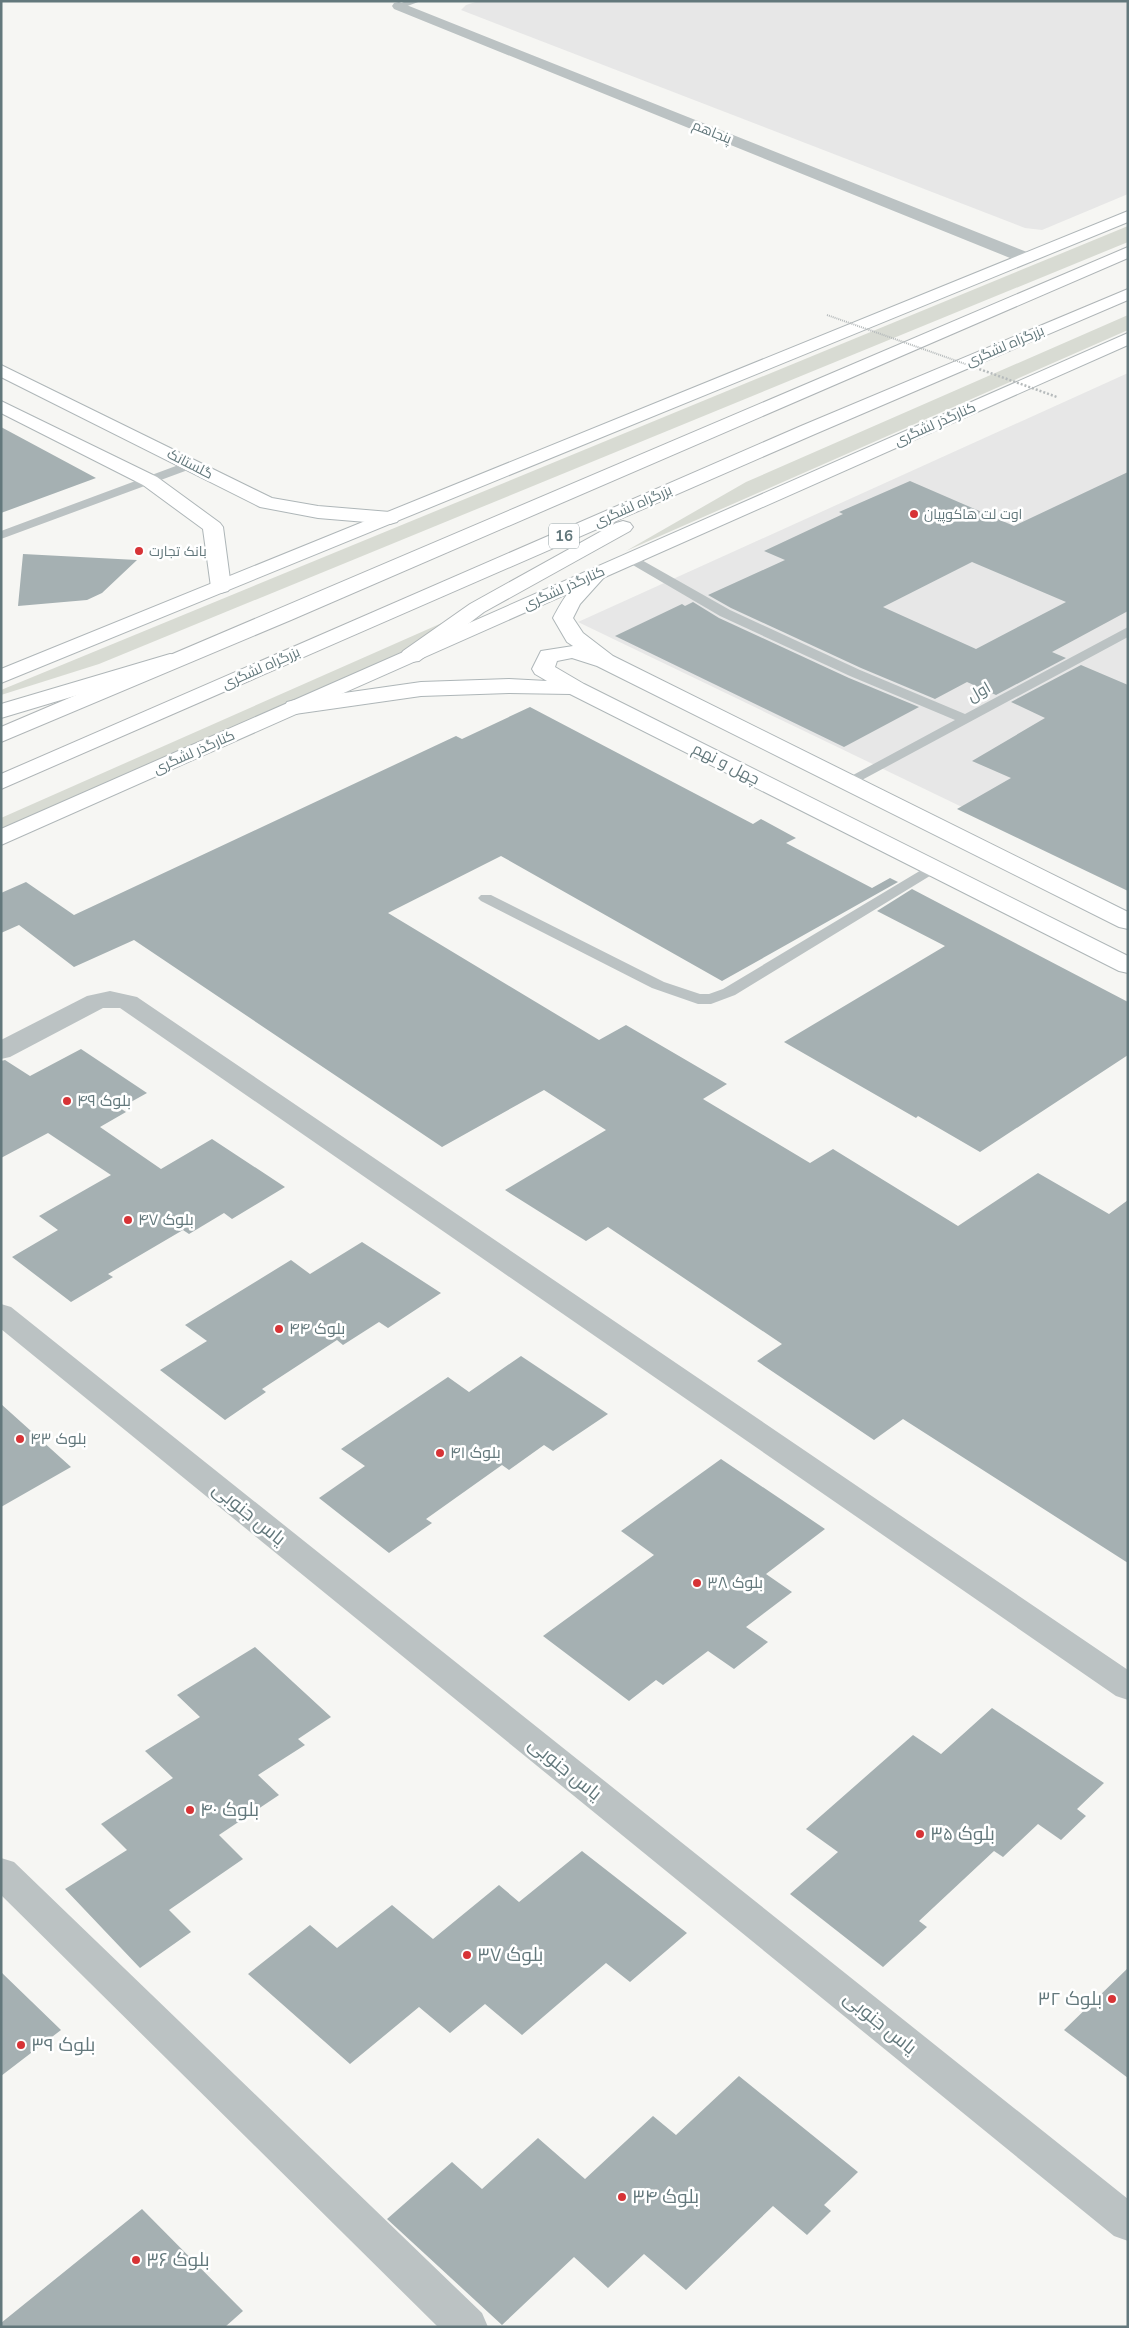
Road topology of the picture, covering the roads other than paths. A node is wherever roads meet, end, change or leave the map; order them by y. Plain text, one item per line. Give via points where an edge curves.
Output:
1 (417, 1) edge
2 (398, 6) joint
3 (1128, 216) edge
4 (1128, 252) edge
5 (1026, 258) junction
6 (1128, 294) edge
7 (1128, 338) edge
8 (1, 370) edge
9 (1, 406) edge
10 (766, 448) junction
11 (192, 464) junction
12 (150, 481) junction
13 (390, 518) junction
14 (1, 535) edge
15 (631, 558) junction
16 (596, 574) junction
17 (222, 587) junction
18 (1128, 631) edge
19 (217, 645) junction
20 (411, 656) junction
21 (605, 661) junction
22 (1, 677) edge
23 (576, 688) junction
24 (296, 707) junction
25 (1, 711) edge
26 (965, 719) junction
27 (1, 735) edge
28 (1, 782) edge
29 (847, 784) junction
30 (1, 838) edge
31 (934, 868) junction
32 (486, 898) dead end
33 (1128, 922) edge
34 (1128, 966) edge
35 (1, 1050) edge
36 (1, 1314) edge
37 (1128, 1687) edge
38 (1, 1872) edge
39 (1128, 2223) edge
40 (467, 2327) edge

1 - 2 lane
2 - 5 street, پنجاهم
3 - 5 main road
4 - 19 main road, 16
5 - 13 main road
6 - 10 main road, بزرگراه لشگری / 16
7 - 15 main road, کنارگذر لشگری
8 - 11 main road, گلستانک
9 - 12 main road
10 - 20 main road via 478,608
10 - 28 main road, بزرگراه لشگری / 16
11 - 12 lane
11 - 13 main road, گلستانک via 267,503 318,512
12 - 14 lane
12 - 17 main road via 212,527
13 - 17 main road
15 - 16 main road, کنارگذر لشگری
15 - 26 lane via 725,613
16 - 20 main road, کنارگذر لشگری
16 - 21 main road via 571,602 563,618 575,637
17 - 22 main road
18 - 26 lane, اول
19 - 25 main road
19 - 27 main road, 16
20 - 24 main road, کنارگذر لشگری
21 - 23 main road via 572,652 549,656 543,669
21 - 29 main road
23 - 24 main road, چهل و نهم via 421,689
23 - 31 main road, چهل و نهم
24 - 30 main road, کنارگذر لشگری
26 - 29 lane, اول
29 - 33 main road
31 - 32 lane via 729,992 711,999 698,999 658,985
31 - 34 main road, چهل و نهم
35 - 37 street via 96,1001 128,1002
36 - 39 street, یاس جنوبی
38 - 40 street

